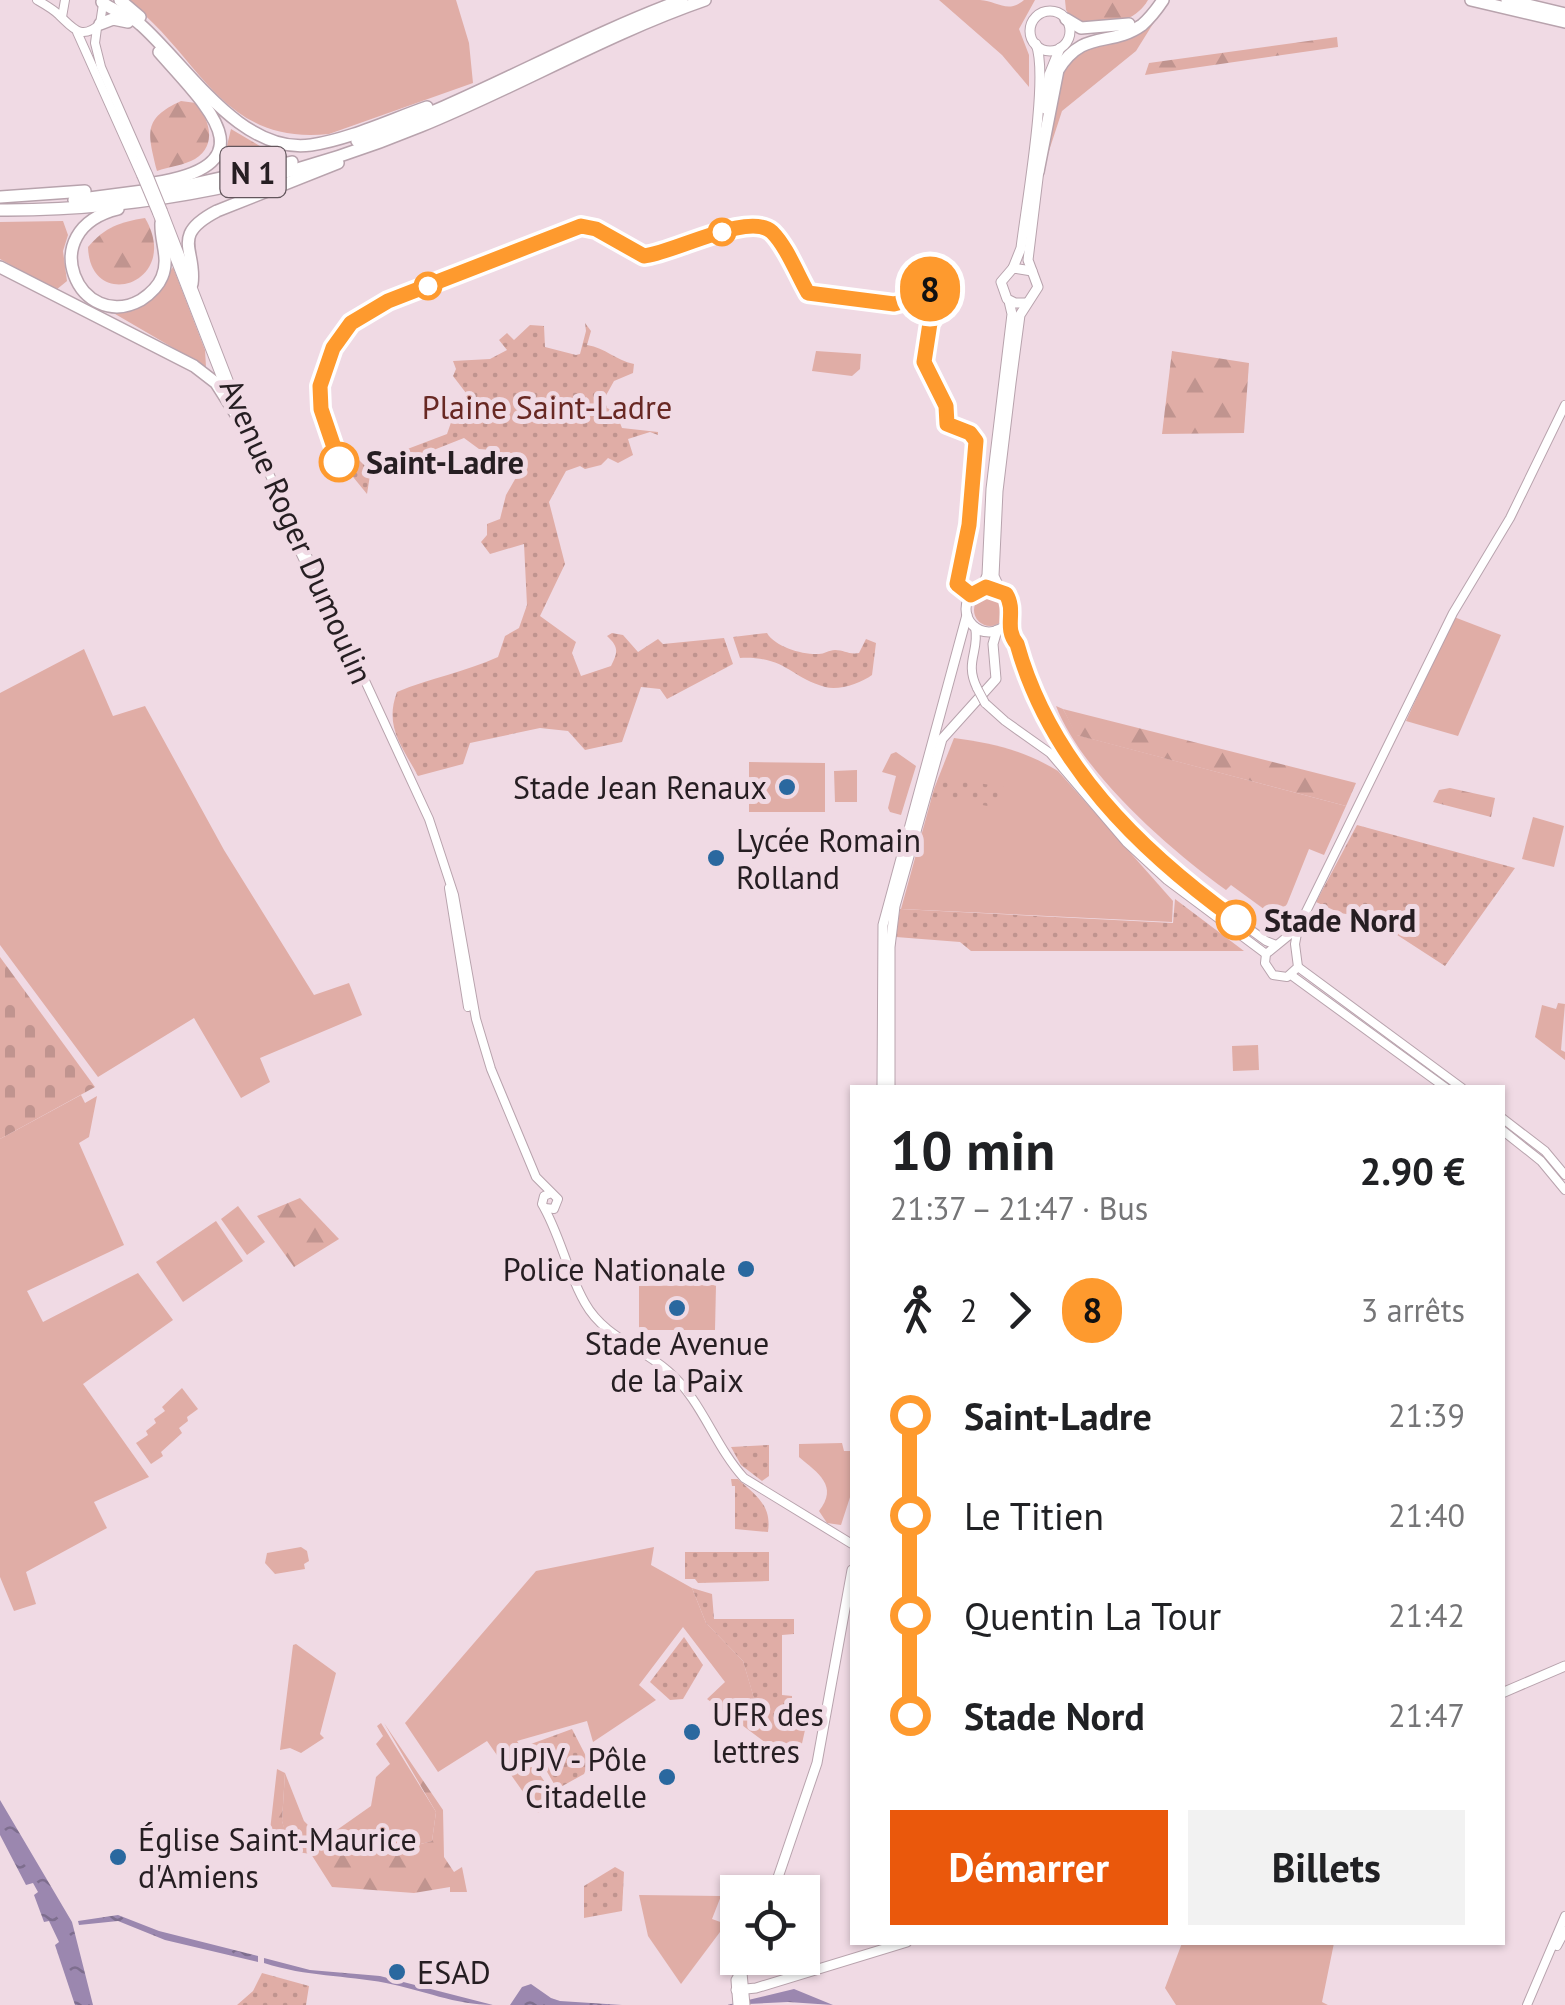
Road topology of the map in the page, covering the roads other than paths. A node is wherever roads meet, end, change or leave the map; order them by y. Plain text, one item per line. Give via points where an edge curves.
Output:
1 (38, 0) edge
2 (65, 0) edge
3 (120, 0) edge
4 (682, 0) edge
5 (705, 0) edge
6 (1046, 0) edge
7 (1061, 0) edge
8 (1152, 0) edge
9 (1163, 0) edge
10 (1471, 0) edge
11 (1507, 0) edge
12 (101, 1) edge
13 (1042, 12) junction
14 (1565, 14) edge
15 (1064, 16) junction
16 (62, 17) junction
17 (1565, 22) edge
18 (99, 26) junction
19 (78, 32) junction
20 (1114, 36) junction
21 (156, 40) junction
22 (1036, 44) junction
23 (1063, 46) junction
24 (493, 85) junction
25 (419, 127) junction
26 (1038, 172) junction
27 (145, 174) junction
28 (172, 197) junction
29 (0, 200) edge
30 (0, 210) edge
31 (160, 216) junction
32 (0, 267) edge
33 (1014, 268) junction
34 (1032, 272) junction
35 (192, 284) junction
36 (1009, 301) junction
37 (1026, 303) junction
38 (1565, 405) edge
39 (237, 416) junction
40 (982, 588) junction
41 (1000, 589) junction
42 (967, 615) junction
43 (1008, 622) junction
44 (975, 627) junction
45 (997, 630) junction
46 (372, 696) junction
47 (1298, 928) junction
48 (1278, 944) junction
49 (1296, 950) junction
50 (1266, 954) junction
51 (1298, 967) junction
52 (1291, 975) junction
53 (882, 1085) edge
54 (890, 1085) edge
55 (1442, 1085) edge
56 (1458, 1085) edge
57 (1505, 1120) edge
58 (1505, 1132) edge
59 (1565, 1175) edge
60 (1565, 1190) edge
61 (548, 1194) junction
62 (550, 1208) junction
63 (850, 1543) edge
64 (850, 1581) edge
65 (1565, 1666) edge
66 (1505, 1693) edge
67 (779, 1875) edge
68 (1565, 1916) edge
69 (1565, 1931) edge
70 (898, 1945) edge
71 (1548, 1958) junction
72 (741, 1998) edge
73 (1527, 2005) edge

1 - 16 main road
2 - 16 main road
3 - 21 highway
4 - 24 highway, N 1
5 - 25 highway, N 1
6 - 13 main road
7 - 15 main road
8 - 15 highway via 1125,26 1081,28
9 - 20 highway via 1141,25
10 - 17 highway
11 - 14 highway
12 - 18 main road, Avenue Roger Dumoulin
12 - 21 highway
13 - 15 main road
13 - 22 main road via 1030,26
15 - 23 main road via 1070,32
16 - 19 main road
18 - 19 main road
18 - 27 main road, Avenue Roger Dumoulin via 101,67
18 - 29 highway via 118,19 133,24 209,109 220,129 216,155 203,170 166,181
19 - 27 main road, Avenue Roger Dumoulin
20 - 23 highway
20 - 26 highway via 1079,45 1058,70
21 - 24 highway via 244,126 288,144 340,138
22 - 23 main road via 1047,50
22 - 33 main road via 1039,89
23 - 26 main road via 1049,75
24 - 29 highway, N 1 via 364,139 248,173 116,196
25 - 28 highway, N 1 via 265,178
25 - 35 highway via 208,216 187,246
26 - 34 main road via 1028,249
27 - 31 main road, Avenue Roger Dumoulin, bridge
28 - 30 highway, N 1
28 - 31 highway via 86,223 71,248 79,286 114,306 154,290 166,258
31 - 35 main road, Avenue Roger Dumoulin
31 - 39 main road, Avenue Roger Dumoulin
32 - 39 highway via 194,366 216,383
33 - 34 main road
33 - 36 main road via 1001,282
34 - 37 main road via 1038,287
35 - 46 main road, Avenue Roger Dumoulin via 242,415
36 - 37 main road
36 - 40 main road
37 - 41 main road via 998,490 994,576
38 - 47 main road
39 - 46 main road, Avenue Roger Dumoulin
40 - 41 main road
40 - 42 main road via 968,600
41 - 43 main road via 1010,602
42 - 44 main road
42 - 53 main road via 883,926
43 - 45 main road
43 - 48 main road via 1050,727 1098,794 1180,878
44 - 45 main road
44 - 50 main road, bridge via 970,666 985,703 1050,753 1167,880
45 - 54 main road via 996,679 942,739 895,906
46 - 61 main road via 430,819 450,883 480,1048
47 - 48 main road
47 - 49 main road
48 - 49 main road
48 - 50 main road
49 - 51 main road
50 - 52 main road via 1273,975
51 - 52 main road
51 - 56 main road
52 - 55 main road
57 - 59 main road
58 - 60 main road
61 - 62 main road via 542,1202
61 - 62 main road via 558,1200
62 - 63 main road via 591,1313 674,1376 733,1466
64 - 67 main road via 817,1763
65 - 66 main road
68 - 71 main road
69 - 71 main road
70 - 72 main road
71 - 73 main road

